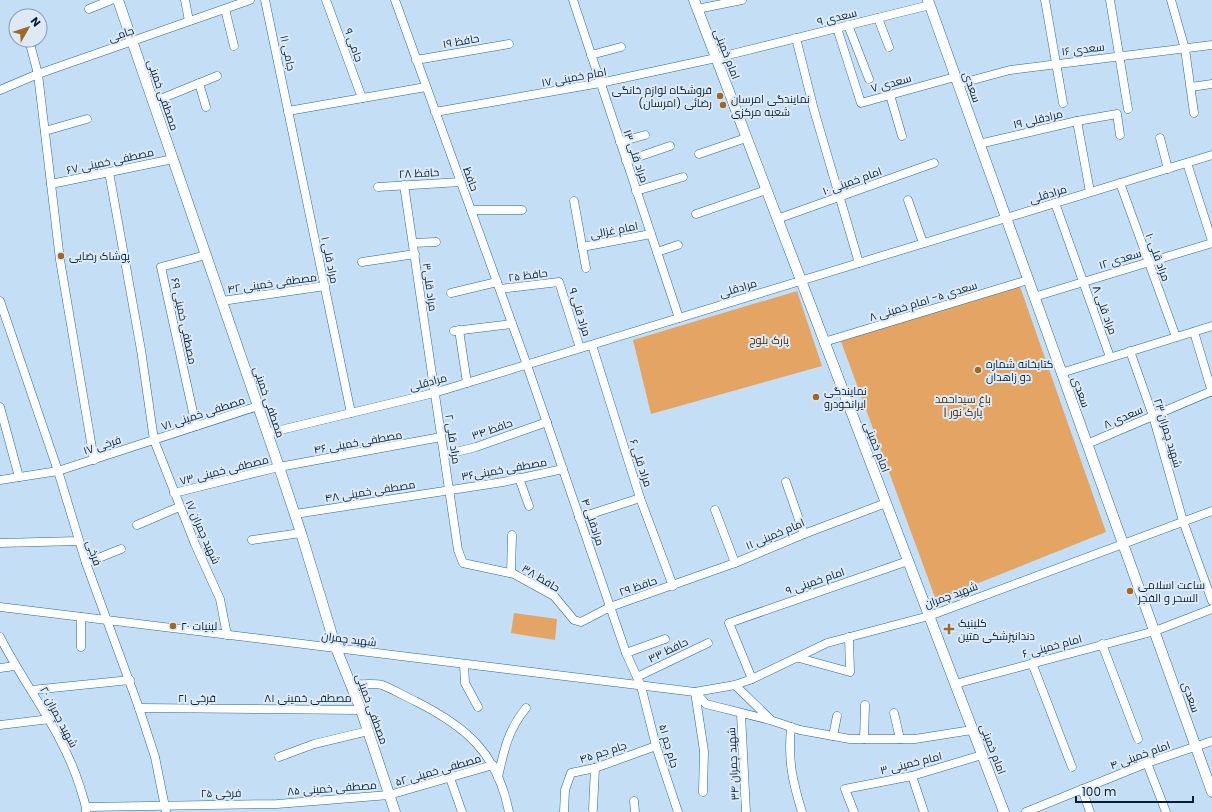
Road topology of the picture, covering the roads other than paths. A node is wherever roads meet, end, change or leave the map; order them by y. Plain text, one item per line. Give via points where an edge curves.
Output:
1 (111, 0) edge
2 (118, 0) edge
3 (185, 0) edge
4 (265, 0) edge
5 (326, 0) edge
6 (395, 0) edge
7 (573, 0) edge
8 (742, 0) edge
9 (1046, 0) edge
10 (1110, 0) edge
11 (1171, 0) edge
12 (245, 1) edge
13 (929, 3) edge
14 (695, 4) edge
15 (89, 9) dead end
16 (225, 9) junction
17 (878, 18) junction
18 (189, 21) junction
19 (848, 26) junction
20 (836, 28) junction
21 (796, 38) junction
22 (132, 42) junction
23 (509, 44) dead end
24 (1212, 45) edge
25 (234, 46) dead end
26 (621, 47) dead end
27 (889, 47) dead end
28 (31, 48) edge
29 (1185, 49) junction
30 (591, 55) junction
31 (1121, 56) junction
32 (716, 58) junction
33 (416, 60) junction
34 (1056, 63) junction
35 (38, 74) junction
36 (217, 76) dead end
37 (869, 79) dead end
38 (957, 81) junction
39 (199, 84) junction
40 (600, 84) junction
41 (1212, 84) edge
42 (426, 87) junction
43 (1191, 87) junction
44 (0, 90) edge
45 (890, 95) junction
46 (362, 98) junction
47 (153, 102) junction
48 (1063, 103) dead end
49 (206, 106) dead end
50 (1128, 109) dead end
51 (288, 111) junction
52 (435, 112) junction
53 (1194, 113) dead end
54 (87, 119) dead end
55 (1077, 121) junction
56 (45, 131) junction
57 (645, 135) dead end
58 (1120, 135) dead end
59 (902, 136) dead end
60 (746, 138) junction
61 (1160, 138) dead end
62 (620, 142) junction
63 (979, 144) junction
64 (670, 146) dead end
65 (700, 154) dead end
66 (1212, 155) edge
67 (173, 159) junction
68 (626, 161) junction
69 (934, 163) dead end
70 (1187, 163) junction
71 (1168, 169) junction
72 (109, 172) junction
73 (683, 177) dead end
74 (461, 182) junction
75 (1120, 183) junction
76 (51, 184) junction
77 (404, 185) junction
78 (378, 187) dead end
79 (766, 190) junction
80 (636, 191) junction
81 (1090, 192) junction
82 (840, 197) junction
83 (908, 200) dead end
84 (574, 201) dead end
85 (1055, 203) junction
86 (471, 210) junction
87 (522, 210) dead end
88 (696, 214) dead end
89 (1006, 218) junction
90 (777, 219) junction
91 (651, 234) junction
92 (436, 242) dead end
93 (1212, 242) edge
94 (413, 243) junction
95 (923, 243) junction
96 (678, 245) dead end
97 (582, 247) junction
98 (657, 252) junction
99 (414, 254) junction
100 (206, 255) junction
101 (362, 262) dead end
102 (1148, 262) junction
103 (859, 263) junction
104 (586, 268) dead end
105 (801, 280) junction
106 (1028, 280) junction
107 (559, 282) joint
108 (1083, 282) junction
109 (325, 286) junction
110 (498, 286) junction
111 (450, 293) dead end
112 (1034, 297) junction
113 (0, 301) edge
114 (222, 301) junction
115 (679, 318) junction
116 (512, 324) junction
117 (1212, 326) edge
118 (1194, 332) junction
119 (1176, 337) junction
120 (824, 342) junction
121 (592, 345) junction
122 (580, 348) junction
123 (1130, 351) junction
124 (1110, 358) junction
125 (527, 364) junction
126 (1061, 373) junction
127 (467, 383) junction
128 (1212, 391) edge
129 (434, 393) junction
130 (258, 406) junction
131 (0, 408) edge
132 (351, 413) junction
133 (1153, 416) junction
134 (547, 422) junction
135 (196, 426) junction
136 (268, 433) junction
137 (441, 437) junction
138 (154, 440) junction
139 (1087, 444) junction
140 (444, 455) junction
141 (94, 460) junction
142 (279, 467) junction
143 (563, 469) junction
144 (58, 471) junction
145 (19, 477) junction
146 (519, 478) junction
147 (0, 480) edge
148 (786, 482) dead end
149 (449, 489) junction
150 (174, 493) junction
151 (640, 498) junction
152 (886, 503) junction
153 (529, 506) dead end
154 (179, 507) junction
155 (715, 510) dead end
156 (1212, 511) edge
157 (295, 514) junction
158 (580, 518) junction
159 (1183, 521) junction
160 (137, 525) dead end
161 (301, 533) junction
162 (804, 534) junction
163 (512, 535) dead end
164 (252, 540) dead end
165 (78, 541) junction
166 (0, 543) edge
167 (1123, 544) junction
168 (121, 549) dead end
169 (458, 550) joint
170 (908, 561) junction
171 (86, 563) junction
172 (735, 563) junction
173 (511, 573) junction
174 (673, 586) junction
175 (1212, 600) edge
176 (0, 606) edge
177 (610, 607) junction
178 (1212, 608) edge
179 (929, 616) junction
180 (81, 617) junction
181 (107, 620) junction
182 (1154, 632) junction
183 (227, 635) junction
184 (0, 637) edge
185 (849, 637) junction
186 (665, 639) dead end
187 (708, 643) dead end
188 (1102, 644) junction
189 (81, 647) dead end
190 (336, 648) junction
191 (626, 652) junction
192 (799, 658) junction
193 (1032, 663) junction
194 (464, 664) junction
195 (15, 666) junction
196 (0, 668) edge
197 (637, 677) junction
198 (752, 679) junction
199 (130, 680) junction
200 (351, 684) junction
201 (955, 684) junction
202 (735, 685) junction
203 (641, 686) junction
204 (32, 690) junction
205 (695, 692) junction
206 (865, 705) dead end
207 (478, 707) dead end
208 (139, 708) junction
209 (526, 708) dead end
210 (256, 709) joint
211 (361, 710) junction
212 (894, 713) dead end
213 (742, 714) junction
214 (837, 716) dead end
215 (50, 719) junction
216 (770, 720) junction
217 (0, 725) edge
218 (791, 727) junction
219 (972, 730) junction
220 (368, 731) junction
221 (833, 736) junction
222 (864, 739) junction
223 (900, 740) junction
224 (1138, 740) dead end
225 (1212, 741) edge
226 (656, 746) junction
227 (1196, 746) junction
228 (982, 754) junction
229 (279, 757) dead end
230 (1147, 763) junction
231 (493, 765) junction
232 (595, 768) junction
233 (1072, 768) dead end
234 (912, 776) junction
235 (498, 777) junction
236 (450, 778) junction
237 (1082, 789) junction
238 (703, 792) dead end
239 (1212, 792) edge
240 (389, 795) junction
241 (634, 801) dead end
242 (277, 804) joint
243 (86, 809) edge
244 (165, 809) edge
245 (593, 809) dead end
246 (395, 812) edge
247 (462, 812) edge
248 (509, 812) edge
249 (564, 812) edge
250 (635, 812) edge
251 (678, 812) edge
252 (746, 812) edge
253 (802, 812) edge
254 (854, 812) edge
255 (924, 812) edge
256 (1004, 812) edge
257 (1026, 812) edge
258 (1090, 812) edge
259 (1166, 812) edge

1 - 15 street
2 - 22 main road, مصطفی خمینی
3 - 18 street
4 - 51 street, جامی ۱۱
5 - 46 street, جامی ۹
6 - 33 street, حافظ
7 - 30 street, مراد قلی ۱۳
8 - 14 street
9 - 34 street
10 - 31 street
11 - 29 street
12 - 16 street, جامی
13 - 17 street, سعدی ۹
13 - 38 main road, سعدی
14 - 32 main road, امام خمینی
16 - 18 street, جامی
16 - 25 street
17 - 19 street, سعدی ۹
17 - 27 street
18 - 22 street, جامی
19 - 20 street, سعدی ۹
19 - 37 street
20 - 21 street, سعدی ۹
20 - 45 street, سعدی ۷ via 861,103
21 - 32 street, سعدی ۹
21 - 82 street
22 - 35 street, جامی
22 - 47 main road, مصطفی خمینی
23 - 33 street, حافظ ۱۹
24 - 29 street, سعدی ۱۶
26 - 30 street
28 - 35 street
29 - 31 street, سعدی ۱۶
29 - 43 street
30 - 40 street, مراد قلی ۱۳
31 - 34 street, سعدی ۱۶
31 - 50 street
32 - 40 street, امام خمینی ۱۷
32 - 60 main road, امام خمینی
33 - 42 street, حافظ
34 - 38 street, سعدی ۱۶
34 - 48 street
35 - 44 street, جامی
35 - 56 street
36 - 39 street
38 - 45 street, سعدی ۷
38 - 63 main road, سعدی
39 - 47 street
39 - 49 street
40 - 52 street, امام خمینی ۱۷
40 - 62 street, مراد قلی ۱۳
41 - 43 street
42 - 46 street
42 - 52 street, حافظ
43 - 53 street
45 - 59 street
46 - 51 street
47 - 67 main road, مصطفی خمینی
51 - 109 street, مراد قلی ۱
52 - 74 street, حافظ
54 - 56 street
55 - 58 street via 1117,114
55 - 63 street, مرادقلی ۱۹
55 - 81 street, مرادقلی ۱۹
56 - 76 street
57 - 62 street
60 - 65 street
60 - 79 main road, امام خمینی
61 - 71 street
62 - 68 street, مراد قلی ۱۳
63 - 89 main road, سعدی
64 - 68 street
66 - 70 street, مرادقلی
67 - 72 street, مصطفی خمینی ۶۷
67 - 100 main road, مصطفی خمینی
68 - 80 street, مراد قلی ۱۳
69 - 82 street, امام خمینی ۱۰
70 - 71 street, مرادقلی
70 - 93 street
71 - 75 street, مرادقلی
72 - 76 street, مصطفی خمینی ۶۷
72 - 138 street, شهید چمران ۱۷ via 141,350
73 - 80 street
74 - 77 street, حافظ ۲۸
74 - 86 street, حافظ
75 - 81 street, مرادقلی
75 - 102 street, مراد قلی ۱۰
76 - 141 street via 60,260
77 - 78 street, حافظ ۲۸
77 - 94 street, مراد قلی۳
79 - 88 street
79 - 90 main road, امام خمینی
80 - 91 street, مراد قلی ۱۳
81 - 85 street, مرادقلی
82 - 90 street, امام خمینی ۱۰
82 - 103 street
83 - 95 street
84 - 97 street
85 - 89 street, مرادقلی
85 - 108 street, مراد قلی ۸
86 - 87 street
86 - 110 street, حافظ
89 - 95 street, مرادقلی
89 - 106 main road, سعدی
90 - 105 main road, امام خمینی
91 - 97 street, امام غزالی
91 - 98 street, مراد قلی ۱۳
92 - 94 street
93 - 102 street, سعدی ۱۲
94 - 99 street, مراد قلی۳
95 - 103 street, مرادقلی
96 - 98 street
97 - 104 street
98 - 115 street, مراد قلی ۱۳
99 - 101 street
99 - 129 street, مراد قلی۳
100 - 114 main road, مصطفی خمینی
100 - 135 street, مصطفی خمینی ۶۹ via 161,267
102 - 108 street, سعدی ۱۲
102 - 119 street, مراد قلی ۱۰
103 - 105 street, مرادقلی
105 - 115 street, مرادقلی
105 - 120 main road, امام خمینی
106 - 112 main road, سعدی
106 - 120 street, سعدی ۵- امام خمینی ۸
107 - 110 street, حافظ ۲۵
107 - 122 street, مراد قلی ۹
108 - 112 street, سعدی ۱۲
108 - 124 street, مراد قلی ۸
109 - 114 street, مصطفی خمینی ۴۲
109 - 132 street, مراد قلی ۱
110 - 111 street, حافظ ۲۵
110 - 116 street, حافظ
112 - 126 main road, سعدی
113 - 144 street, فرخی
114 - 130 main road, مصطفی خمینی
115 - 121 street, مرادقلی
116 - 125 street, حافظ
116 - 127 street via 457,331
117 - 118 street
118 - 119 street
118 - 128 street
119 - 123 street
120 - 152 main road, امام خمینی
121 - 122 street, مرادقلی
121 - 151 street, مراد قلی ۶
122 - 125 street, مرادقلی
123 - 124 street
123 - 133 street, شهید چمران ۲۳
124 - 126 street
125 - 127 street, مرادقلی
125 - 134 street, مرادقلی ۴
126 - 139 main road, سعدی
127 - 129 street, مرادقلی
128 - 133 street, سعدی ۸
129 - 132 street, مرادقلی
129 - 137 street, مراد قلی ۲
130 - 135 street, مصطفی خمینی ۷۱
130 - 136 main road, مصطفی خمینی
131 - 145 street
132 - 136 street, مرادقلی
133 - 139 street, سعدی ۸
133 - 159 street, شهید چمران ۲۳
134 - 140 street, حافظ ۳۴ via 476,447
134 - 143 street, مرادقلی ۴
135 - 138 street, مصطفی خمینی ۷۱
136 - 142 main road, مصطفی خمینی
137 - 140 street, مراد قلی ۲
137 - 142 street, مصطفی خمینی ۴۶
138 - 141 street, فرخی ۱۷
138 - 150 street, شهید چمران ۱۷
139 - 167 main road, سعدی
140 - 149 street, مراد قلی ۲
141 - 144 street, فرخی ۱۷
142 - 150 street, مصطفی خمینی ۷۳
142 - 157 main road, مصطفی خمینی
143 - 146 street, مصطفی خمینی۳۶
143 - 158 street, مرادقلی ۴
144 - 145 street, فرخی ۱۷
144 - 165 street, فرخی
145 - 147 street, فرخی ۱۷
146 - 149 street, مصطفی خمینی۳۶
146 - 153 street
148 - 162 street
149 - 157 street, مصطفی خمینی ۴۸
149 - 169 street, مراد قلی ۲
150 - 154 street, شهید چمران ۱۷
151 - 158 street
151 - 174 street, مراد قلی ۶
152 - 162 street, امام خمینی ۱۱
152 - 170 main road, امام خمینی
154 - 160 street
154 - 183 street, شهید چمران ۱۷ via 220,599
155 - 172 street
156 - 159 street, شهید چمران
157 - 161 main road, مصطفی خمینی
158 - 177 street, مرادقلی ۴
159 - 167 street, شهید چمران
159 - 175 street, شهید چمران ۲۳
161 - 164 street
161 - 190 main road, مصطفی خمینی
162 - 172 street, امام خمینی ۱۱
163 - 173 street
165 - 166 street
165 - 171 street, فرخی
167 - 179 street, شهید چمران
167 - 182 main road, سعدی
168 - 171 street
169 - 173 street, حافظ ۳۸ via 463,563
170 - 179 main road, امام خمینی
170 - 198 street, امام خمینی ۹ via 730,623
171 - 181 street, فرخی
172 - 174 street, امام خمینی ۱۱
173 - 177 street, حافظ ۳۸ via 554,596 574,620 581,622
174 - 177 street, حافظ ۲۹
176 - 180 street, شهید چمران
177 - 191 street, مرادقلی ۴
178 - 182 street, امام خمینی ۶
179 - 185 street, شهید چمران
179 - 201 main road, امام خمینی
180 - 181 street, شهید چمران
180 - 189 street
181 - 183 street, شهید چمران
181 - 199 street, فرخی
182 - 188 street, امام خمینی ۶
182 - 227 main road, سعدی
183 - 190 street, شهید چمران
184 - 195 street, شهید چمران ۲۰
185 - 192 street, شهید چمران via 827,643
185 - 192 street via 850,672
186 - 191 street
187 - 197 street, حافظ ۳۳
188 - 193 street, امام خمینی ۶
188 - 224 street
190 - 194 street, شهید چمران
190 - 200 main road, مصطفی خمینی
191 - 197 street, مرادقلی ۴
192 - 198 street, شهید چمران
193 - 201 street, امام خمینی ۶
193 - 233 street
194 - 203 street, شهید چمران
194 - 207 street via 465,683
195 - 196 street
195 - 204 street, شهید چمران ۲۰
197 - 203 street, مرادقلی ۴
198 - 202 street, شهید چمران
199 - 204 street
199 - 208 street, فرخی
200 - 211 main road, مصطفی خمینی
200 - 231 street via 381,685 436,711 472,737
201 - 219 main road, امام خمینی
202 - 205 street, شهید چمران
202 - 216 street
203 - 205 street, شهید چمران
203 - 226 street, جام جم ۵۱
204 - 215 street, شهید چمران ۲۰
205 - 213 street via 706,704
205 - 238 street via 704,751
206 - 222 street
208 - 210 street, فرخی ۲۱
208 - 244 street, فرخی via 155,757
209 - 235 street via 515,722 505,746
210 - 211 street, مصطفی خمینی ۸۱
211 - 220 main road, مصطفی خمینی
212 - 223 street
213 - 216 street
213 - 252 street, شهید چمران ۳۴
214 - 221 street
215 - 217 street
215 - 243 street, شهید چمران ۲۰ via 76,773
216 - 218 street
218 - 221 street
218 - 253 street via 788,752
219 - 223 street
219 - 228 main road, امام خمینی
220 - 229 street via 314,744
220 - 240 main road, مصطفی خمینی
221 - 222 street
222 - 223 street
225 - 227 street, امام خمینی ۴
226 - 232 street, جام جم ۴۵
226 - 251 street, جام جم ۵۱
227 - 230 street, امام خمینی ۴
227 - 239 main road, سعدی
228 - 234 street, امام خمینی ۳
228 - 256 main road, امام خمینی
230 - 237 street, امام خمینی ۴
230 - 259 street
231 - 235 street
231 - 236 street, مصطفی خمینی ۵۲
232 - 245 street
232 - 249 street, جام جم ۴۵ via 570,773 565,790
234 - 254 street, امام خمینی ۳ via 844,789
234 - 255 street
235 - 248 street
236 - 240 street, مصطفی خمینی ۵۲
236 - 247 street
237 - 257 street, امام خمینی ۴
237 - 258 street
240 - 242 street, مصطفی خمینی ۸۵
240 - 246 main road, مصطفی خمینی
241 - 250 street
242 - 244 street, فرخی ۲۵
243 - 244 street, فرخی ۲۵

